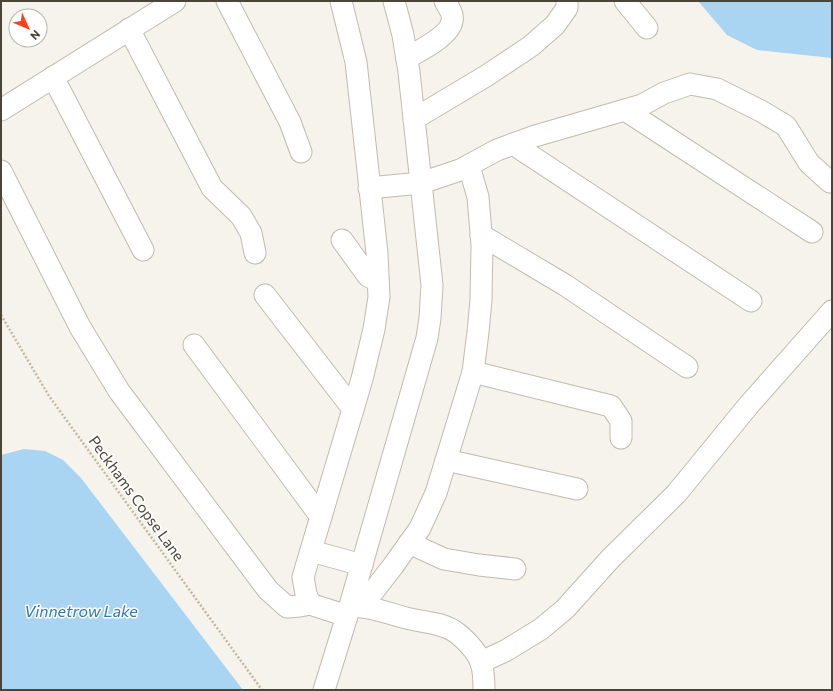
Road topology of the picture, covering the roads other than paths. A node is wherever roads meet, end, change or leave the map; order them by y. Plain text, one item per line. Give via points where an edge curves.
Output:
1 (175, 1) edge
2 (227, 1) edge
3 (341, 1) edge
4 (394, 1) edge
5 (445, 1) edge
6 (567, 1) edge
7 (625, 1) edge
8 (647, 28) dead end
9 (129, 29) junction
10 (407, 58) junction
11 (53, 77) junction
12 (1, 110) edge
13 (625, 110) junction
14 (414, 119) junction
15 (513, 144) junction
16 (301, 152) dead end
17 (469, 166) junction
18 (1, 171) edge
19 (830, 182) dead end
20 (421, 183) junction
21 (369, 188) junction
22 (812, 232) dead end
23 (482, 235) junction
24 (342, 240) dead end
25 (143, 250) dead end
26 (255, 253) dead end
27 (378, 281) junction
28 (264, 294) dead end
29 (751, 302) dead end
30 (832, 311) edge
31 (194, 345) dead end
32 (687, 367) dead end
33 (473, 372) junction
34 (353, 409) junction
35 (621, 438) dead end
36 (446, 460) junction
37 (577, 489) dead end
38 (321, 517) junction
39 (409, 543) junction
40 (311, 551) junction
41 (362, 565) junction
42 (515, 569) dead end
43 (310, 604) junction
44 (353, 610) junction
45 (481, 662) junction
46 (324, 690) edge
47 (484, 690) edge

1 - 9 street
2 - 16 street via 290,122
3 - 21 street via 356,62
4 - 10 street
5 - 10 street via 452,16 448,30 440,38
6 - 14 street via 567,8 556,25 531,46
7 - 8 street
9 - 11 street
9 - 26 street via 212,188 241,216 251,233
10 - 14 street
11 - 12 street
11 - 25 street
13 - 15 street
13 - 19 street via 690,84 717,89 786,126 809,163
13 - 22 street
14 - 20 street
15 - 17 street
15 - 29 street
17 - 20 street
17 - 23 street via 478,197
18 - 43 street via 80,327 119,391 268,590 287,607
20 - 21 street
20 - 41 street via 432,285 427,338
21 - 27 street
23 - 32 street via 565,285
23 - 33 street via 481,300
24 - 27 street via 368,276
27 - 34 street via 379,296 374,329
28 - 34 street
30 - 45 street via 748,406 676,494 611,558 565,609 541,629
31 - 38 street
33 - 35 street via 611,406 621,421
33 - 36 street
34 - 38 street
36 - 37 street
36 - 39 street via 436,493 420,528
38 - 40 street
39 - 42 street via 444,559 479,566
39 - 44 street
40 - 41 street
40 - 43 street via 303,577
41 - 44 street
43 - 44 street
44 - 45 street via 409,619 453,630 469,644
44 - 46 street
45 - 47 street

